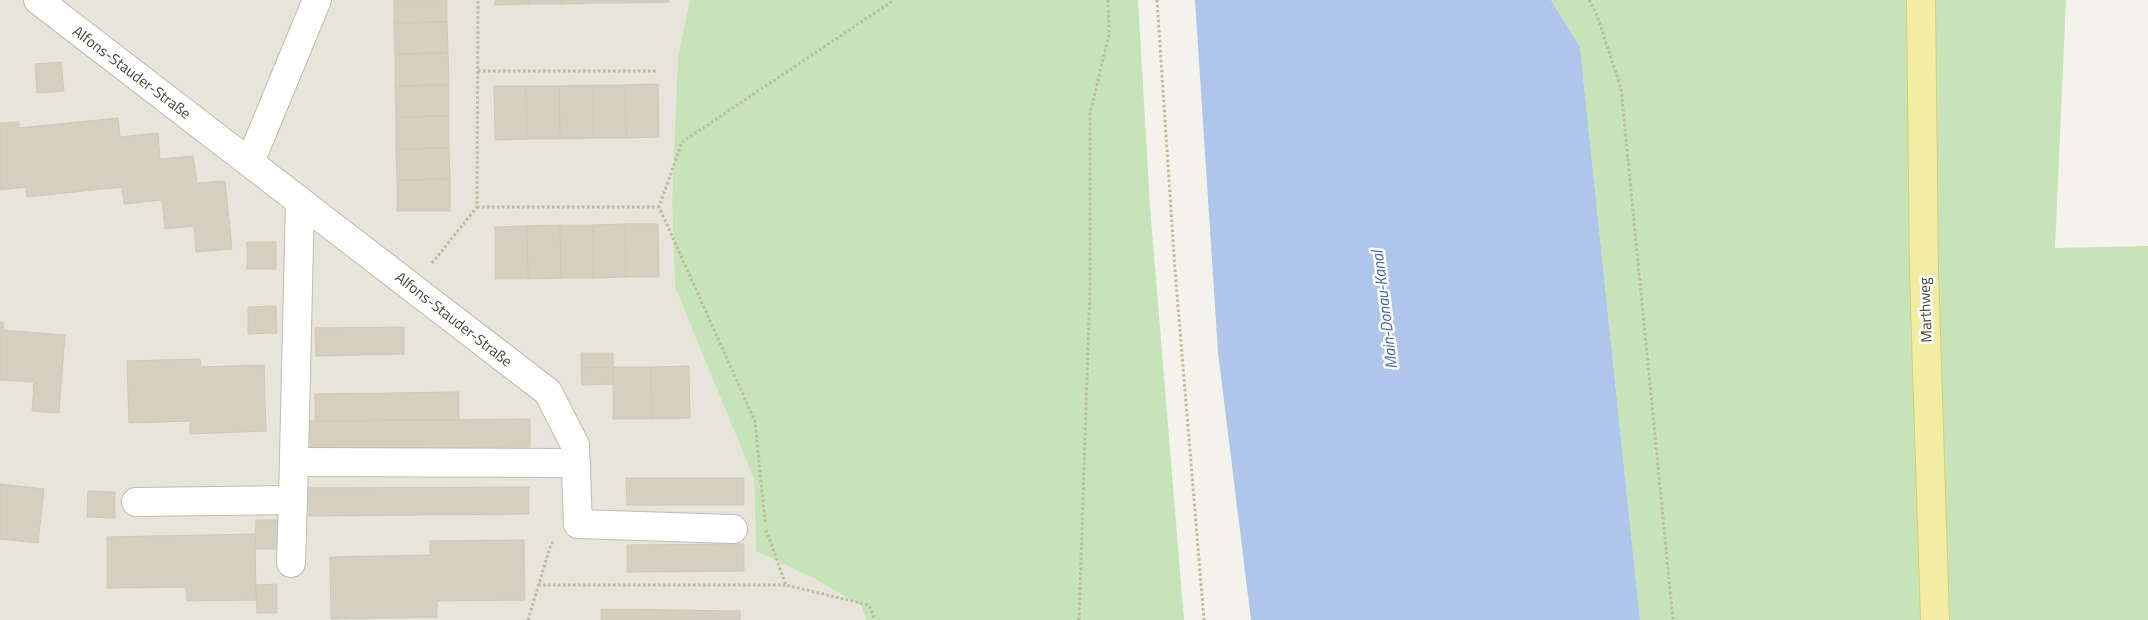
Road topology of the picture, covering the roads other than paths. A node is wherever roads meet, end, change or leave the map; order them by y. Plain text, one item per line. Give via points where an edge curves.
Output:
1 (38, 0) edge
2 (317, 0) edge
3 (1921, 0) edge
4 (250, 162) junction
5 (300, 200) junction
6 (294, 462) junction
7 (576, 463) junction
8 (293, 500) junction
9 (136, 502) dead end
10 (733, 529) dead end
11 (292, 563) dead end
12 (1935, 620) edge

1 - 4 street, Alfons-Stauder-Straße
2 - 4 street
3 - 12 main road, Marthweg via 1924,272
4 - 5 street, Alfons-Stauder-Straße
5 - 6 street
5 - 7 street, Alfons-Stauder-Straße via 548,392 575,444
6 - 7 street
6 - 8 street
7 - 10 street, Alfons-Stauder-Straße via 578,524
8 - 9 street
8 - 11 street

